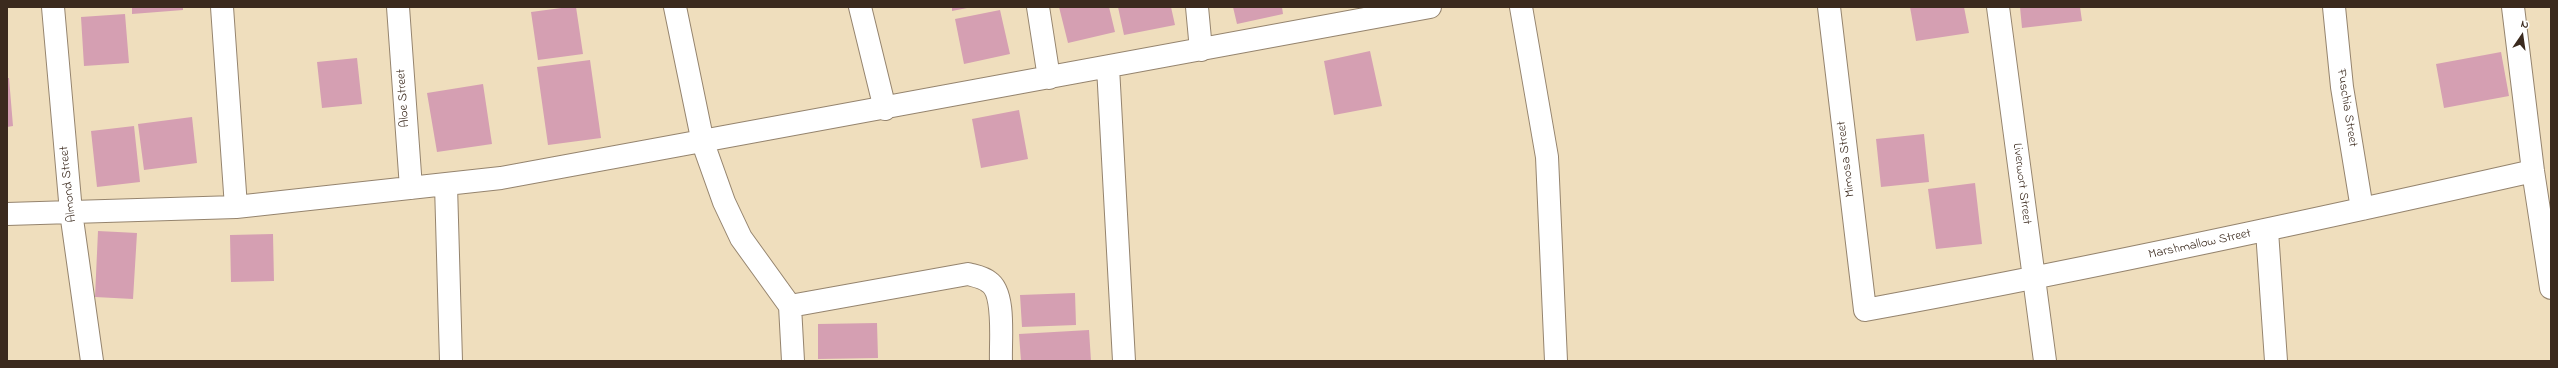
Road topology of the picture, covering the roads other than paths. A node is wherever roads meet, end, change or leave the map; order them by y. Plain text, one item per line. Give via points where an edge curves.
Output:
1 (53, 7) edge
2 (222, 7) edge
3 (398, 7) edge
4 (675, 7) edge
5 (860, 7) edge
6 (1038, 7) edge
7 (1197, 7) edge
8 (1430, 7) edge
9 (1522, 7) edge
10 (1829, 7) edge
11 (1998, 7) edge
12 (2334, 7) edge
13 (2513, 7) edge
14 (1399, 10) edge
15 (1201, 50) junction
16 (1108, 67) junction
17 (1049, 78) junction
18 (885, 109) junction
19 (703, 143) junction
20 (2533, 171) junction
21 (446, 185) junction
22 (411, 188) junction
23 (236, 206) junction
24 (2362, 209) junction
25 (71, 212) junction
26 (7, 214) edge
27 (2267, 231) junction
28 (2033, 280) junction
29 (2551, 288) edge
30 (790, 306) junction
31 (1866, 310) joint
32 (92, 361) edge
33 (451, 361) edge
34 (793, 361) edge
35 (1001, 361) edge
36 (1124, 361) edge
37 (1556, 361) edge
38 (2045, 361) edge
39 (2276, 361) edge

1 - 25 street, Almond Street
2 - 23 street
3 - 22 street, Aloe Street
4 - 19 street
5 - 18 street
6 - 17 street
7 - 15 street
8 - 14 street
9 - 37 street via 1547,157
10 - 31 street, Mimosa Street
11 - 28 street, Liverwort Street
12 - 24 street, Fuschia Street via 2342,87
13 - 20 street
14 - 15 street
15 - 16 street
16 - 17 street
16 - 36 street
17 - 18 street
18 - 19 street
19 - 21 street
19 - 30 street via 724,202 741,238
20 - 24 street, Marshmallow Street
20 - 29 street
21 - 22 street
21 - 33 street
22 - 23 street
23 - 25 street
24 - 27 street, Marshmallow Street
25 - 26 street
25 - 32 street, Almond Street
27 - 28 street, Marshmallow Street
27 - 39 street
28 - 31 street, Marshmallow Street
28 - 38 street, Liverwort Street
30 - 34 street
30 - 35 street via 968,274 980,277 990,282 1000,299

